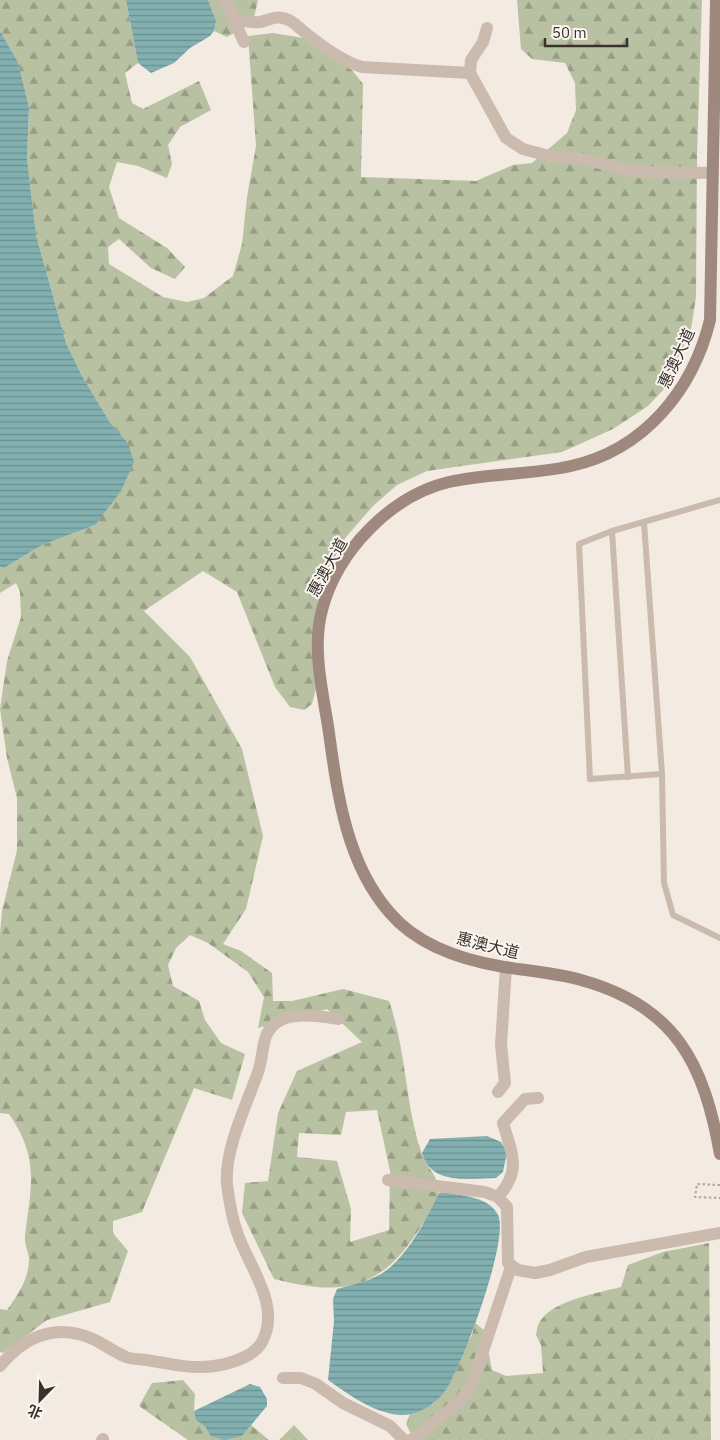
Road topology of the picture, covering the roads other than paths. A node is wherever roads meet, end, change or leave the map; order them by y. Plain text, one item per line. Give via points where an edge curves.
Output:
1 (225, 0) edge
2 (716, 0) edge
3 (233, 17) junction
4 (487, 28) dead end
5 (244, 42) dead end
6 (470, 73) junction
7 (713, 173) junction
8 (720, 500) edge
9 (644, 523) junction
10 (612, 531) junction
11 (662, 774) junction
12 (628, 776) junction
13 (720, 938) edge
14 (506, 968) junction
15 (338, 1019) dead end
16 (498, 1092) dead end
17 (538, 1098) dead end
18 (720, 1154) edge
19 (388, 1180) dead end
20 (498, 1197) junction
21 (720, 1233) edge
22 (511, 1267) junction
23 (0, 1366) edge
24 (284, 1378) dead end
25 (404, 1440) edge
26 (411, 1440) edge

1 - 3 street
2 - 7 street, 惠澳大道
3 - 5 street
3 - 6 street via 243,22 260,22 275,16 285,18 351,64
4 - 6 street via 483,42 471,60
6 - 7 street via 506,138 523,149 636,172
7 - 14 street, 惠澳大道 via 710,320 706,336 677,396 664,412 626,444 595,458 570,466 447,483 413,494 393,508 356,544 331,586 322,610 318,646 332,753 348,833 365,879 392,916 423,941 461,958
8 - 9 lane
9 - 10 lane
9 - 11 lane
10 - 12 lane
10 - 12 lane via 579,544 590,779
11 - 12 lane
11 - 13 lane via 664,883 674,915
14 - 16 street via 501,1045 505,1083
14 - 18 street, 惠澳大道 via 577,979 605,987 647,1010 680,1042 695,1064 712,1112
15 - 23 street via 301,1015 283,1019 272,1027 242,1112 229,1163 227,1183 237,1232 262,1286 267,1306 261,1344 248,1355 200,1368 127,1357 92,1338 50,1332 30,1339
17 - 20 street via 525,1099 503,1123 514,1167 509,1185
19 - 20 street via 485,1192
20 - 22 street via 507,1207 508,1263
21 - 22 street via 586,1257 536,1273
22 - 26 street via 471,1387 458,1403
24 - 25 street via 301,1378 316,1384 343,1403 390,1426

